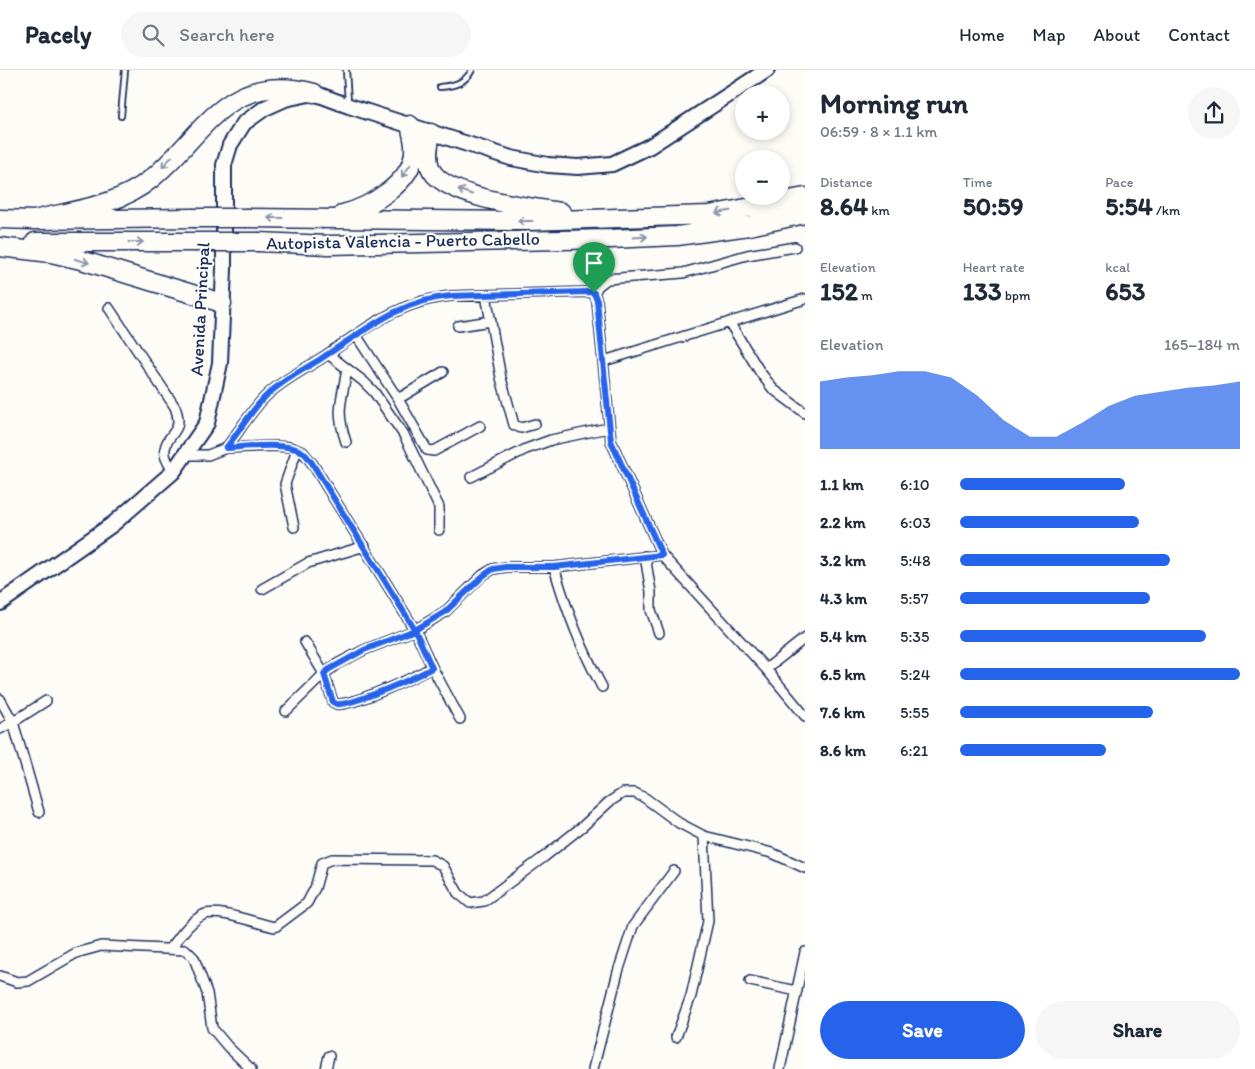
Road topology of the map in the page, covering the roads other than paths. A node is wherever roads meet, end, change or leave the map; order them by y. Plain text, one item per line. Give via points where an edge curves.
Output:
1 (125, 70) edge
2 (346, 70) edge
3 (472, 70) edge
4 (767, 70) edge
5 (440, 87) dead end
6 (314, 93) junction
7 (349, 106) junction
8 (121, 116) dead end
9 (410, 125) junction
10 (431, 133) junction
11 (805, 197) edge
12 (805, 214) edge
13 (314, 218) junction
14 (598, 218) junction
15 (0, 219) edge
16 (34, 220) junction
17 (0, 243) edge
18 (0, 247) edge
19 (794, 247) dead end
20 (594, 293) junction
21 (486, 295) junction
22 (805, 299) edge
23 (218, 305) junction
24 (109, 308) dead end
25 (491, 321) junction
26 (729, 322) junction
27 (458, 326) dead end
28 (356, 335) junction
29 (328, 354) junction
30 (604, 360) junction
31 (347, 369) junction
32 (443, 372) dead end
33 (398, 399) junction
34 (805, 413) edge
35 (535, 424) dead end
36 (480, 426) dead end
37 (608, 428) junction
38 (346, 442) dead end
39 (226, 448) junction
40 (297, 450) junction
41 (186, 455) junction
42 (173, 472) junction
43 (471, 477) dead end
44 (294, 527) dead end
45 (439, 530) dead end
46 (365, 546) junction
47 (662, 555) junction
48 (645, 556) junction
49 (554, 567) junction
50 (262, 589) dead end
51 (0, 603) edge
52 (415, 630) junction
53 (659, 633) dead end
54 (805, 638) edge
55 (305, 642) dead end
56 (432, 668) junction
57 (766, 669) junction
58 (324, 674) junction
59 (602, 687) dead end
60 (0, 699) edge
61 (46, 701) dead end
62 (286, 711) dead end
63 (805, 716) edge
64 (460, 719) dead end
65 (13, 722) junction
66 (0, 729) edge
67 (39, 812) dead end
68 (704, 836) junction
69 (805, 868) edge
70 (674, 871) dead end
71 (170, 949) junction
72 (805, 952) edge
73 (0, 976) edge
74 (750, 981) dead end
75 (797, 991) junction
76 (676, 1037) dead end
77 (329, 1056) dead end
78 (250, 1069) edge
79 (326, 1069) edge
80 (593, 1069) edge
81 (780, 1069) edge

1 - 8 lane
2 - 7 lane
3 - 5 lane via 455,86
4 - 10 main road via 650,146 612,164 548,165 511,158
6 - 7 main road
6 -> 16 highway via 285,79 251,76 226,90 150,180 111,202
6 - 23 main road, Avenida Principal via 291,97 265,108 244,123 230,145 224,165
7 - 9 main road
9 - 10 main road
9 -> 13 highway via 413,159 406,174 390,191 355,211
14 -> 10 highway via 484,198 453,188 435,176 430,168
11 -> 14 highway, Autopista Valencia - Puerto Cabello via 709,214
17 -> 12 highway, Autopista Valencia - Puerto Cabello, bridge via 259,242 328,245 677,236
14 -> 13 highway, Autopista Valencia - Puerto Cabello via 527,221
13 -> 16 highway, Autopista Valencia - Puerto Cabello, bridge
15 - 16 highway, Autopista Valencia - Puerto Cabello
18 -> 23 highway via 81,260
19 - 20 street via 746,255 684,273 607,279
20 - 21 street
20 - 30 street
21 - 25 street
21 - 28 street via 430,298 397,311
22 - 26 street
23 - 41 main road, Avenida Principal via 220,363 207,424
24 - 42 street via 178,415 178,424 164,450
25 - 27 street
25 - 35 street via 514,425 521,428
26 - 30 street
26 - 34 street via 773,389
28 - 29 street
28 - 33 street
29 - 31 street
29 - 39 street via 265,396
30 - 37 street
31 - 38 street via 339,410
31 - 45 street via 374,392 404,434 439,507
32 - 33 street
33 - 36 street via 422,444 430,452
37 - 43 street via 569,434 542,443
37 - 47 street
39 - 40 street via 273,446
39 - 41 street via 208,455
40 - 44 street via 284,484
40 - 46 street via 312,463
41 - 42 main road, Avenida Principal
42 - 51 main road, Avenida Principal via 113,524
46 - 50 street via 308,563
46 - 52 street
47 - 48 street
47 - 57 street
48 - 49 street
48 - 53 street via 651,610
49 - 52 street via 493,569 445,612
49 - 59 street via 564,604
52 - 56 street
52 - 58 street via 364,650
54 - 57 street
55 - 58 street
56 - 58 street via 339,705 333,702
56 - 64 street
57 - 63 street
58 - 62 street
60 - 65 street
61 - 65 street
65 - 66 street
65 - 67 street
68 - 69 street via 772,853
68 - 71 street via 636,793 623,793 484,901 470,903 458,893 443,866 432,860 332,859 322,864 307,903 275,927 219,914 203,915
68 - 76 street via 708,921 691,996
70 - 80 street via 633,926
71 - 73 street via 101,946 76,953 28,981 17,982
71 - 78 street via 186,950 194,958 207,993 212,1028
72 - 75 street
74 - 75 street
75 - 81 street
77 - 79 street

